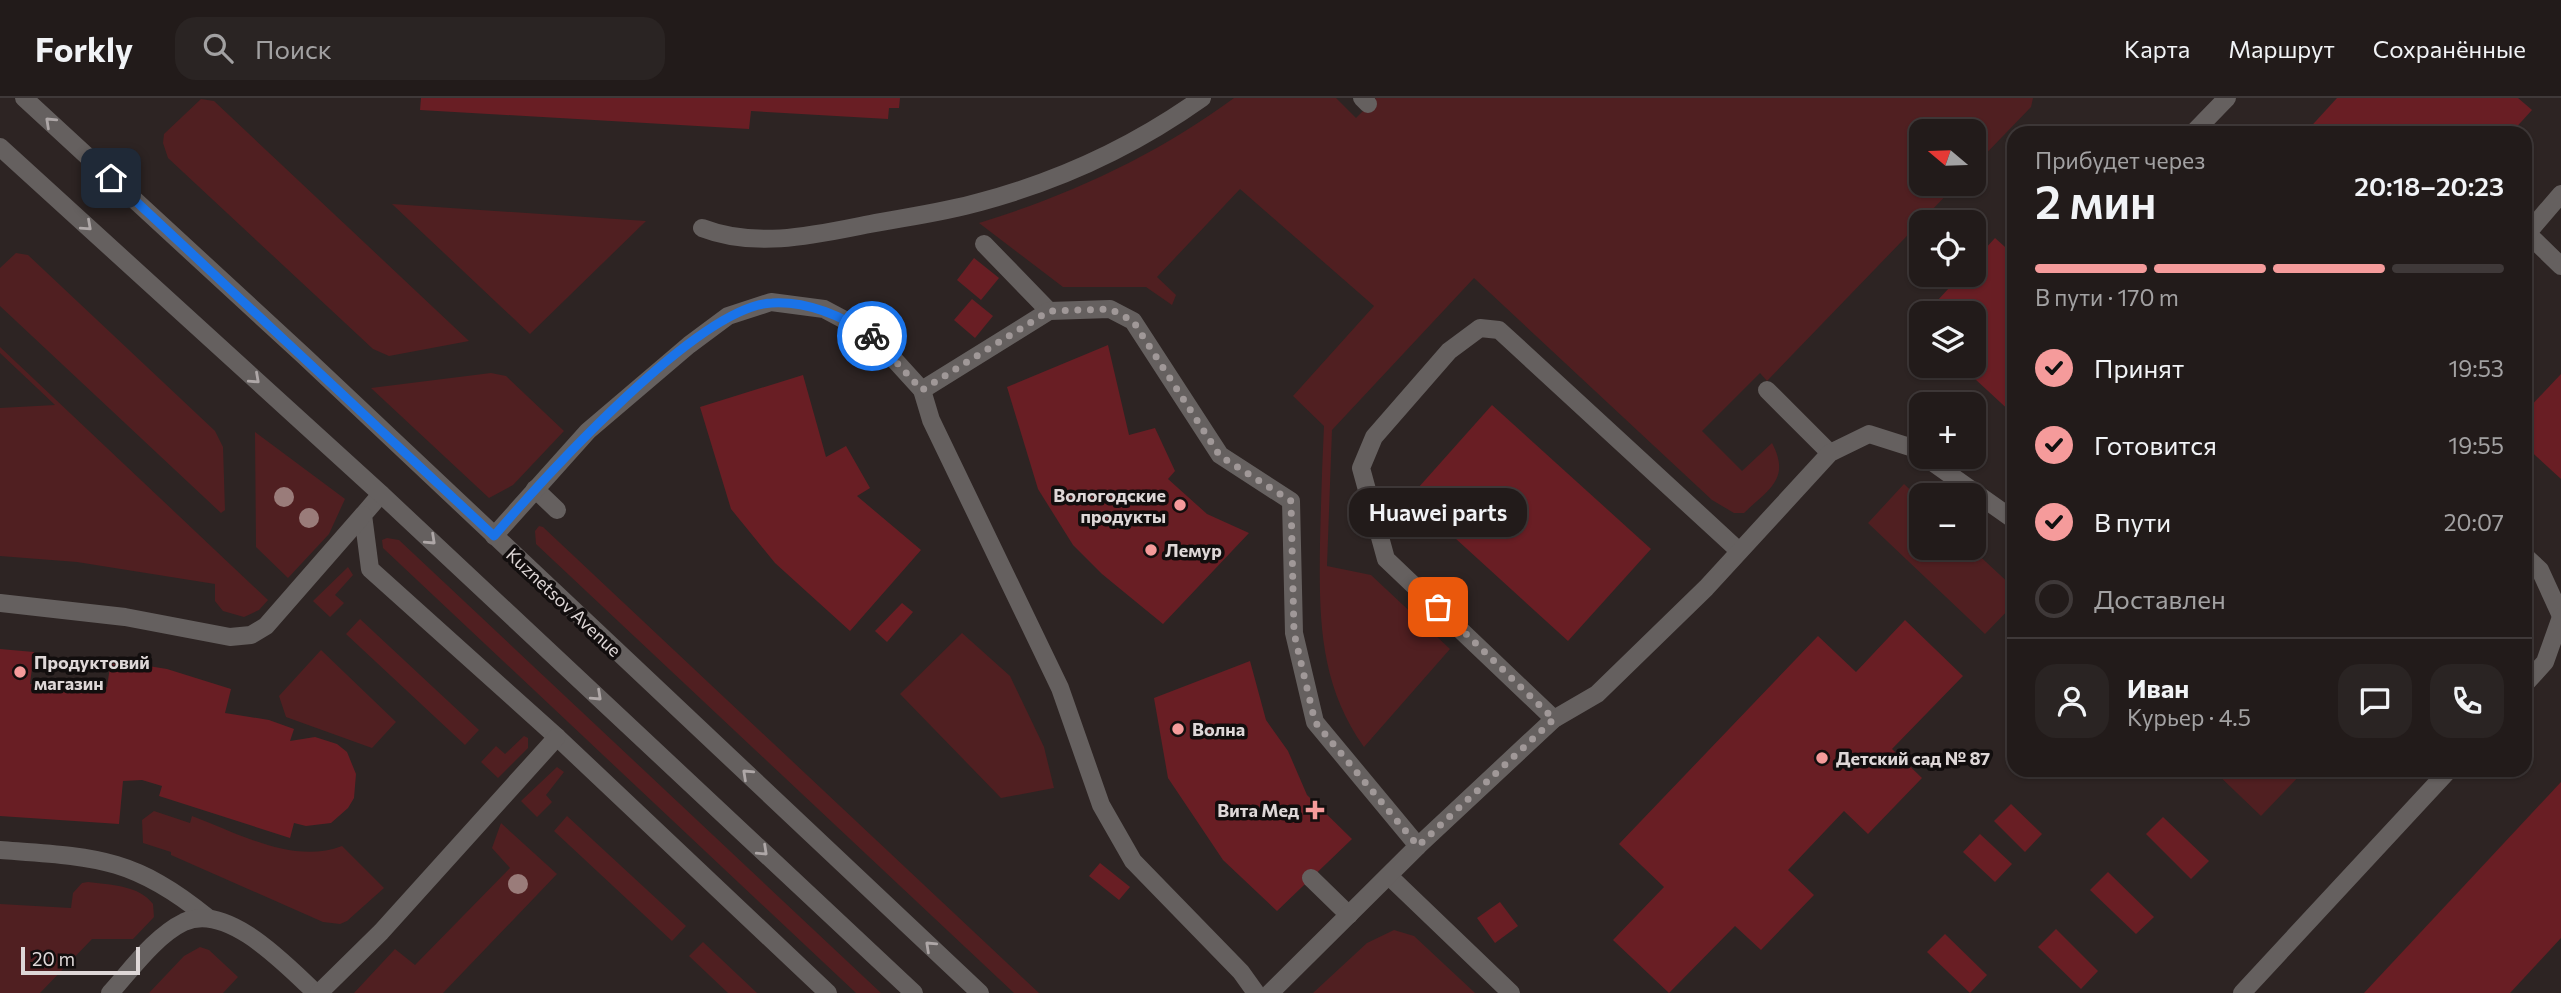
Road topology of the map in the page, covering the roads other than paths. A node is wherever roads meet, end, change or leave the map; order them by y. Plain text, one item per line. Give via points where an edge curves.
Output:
1 (24, 98) edge
2 (1202, 98) edge
3 (2227, 98) edge
4 (2200, 126) edge
5 (0, 147) edge
6 (2561, 194) edge
7 (2532, 227) edge
8 (702, 228) dead end
9 (2532, 239) edge
10 (984, 244) dead end
11 (2561, 266) edge
12 (1049, 311) junction
13 (922, 390) junction
14 (1767, 390) dead end
15 (1909, 447) edge
16 (1830, 453) junction
17 (1943, 469) edge
18 (535, 489) junction
19 (381, 494) junction
20 (557, 510) dead end
21 (363, 515) junction
22 (2007, 515) edge
23 (494, 536) junction
24 (1738, 550) junction
25 (2532, 563) edge
26 (0, 603) edge
27 (2561, 616) edge
28 (2532, 676) edge
29 (1554, 719) junction
30 (557, 737) junction
31 (2443, 777) edge
32 (1418, 846) junction
33 (0, 850) edge
34 (1389, 876) junction
35 (1311, 878) dead end
36 (1349, 915) junction
37 (207, 917) junction
38 (110, 993) edge
39 (318, 993) edge
40 (828, 993) edge
41 (914, 993) edge
42 (980, 993) edge
43 (1256, 993) edge
44 (1270, 993) edge
45 (1511, 993) edge
46 (2242, 993) edge

23 -> 1 street, Kuznetsov Avenue
2 - 8 street via 1111,154 981,202 764,240 727,238
3 - 4 street
5 -> 19 street
6 - 7 street
9 - 11 street
10 - 12 street
12 - 13 street
12 - 32 street via 1110,309 1133,321 1220,456 1291,501 1294,633 1315,722
13 - 18 street via 871,334 824,309 771,302 728,316 688,345 588,432
13 - 43 street via 931,420 1060,688 1101,805 1133,861
14 - 16 street
15 - 16 street via 1869,434
16 - 24 street
17 - 22 street
18 - 20 street
18 - 23 street
19 - 21 street
19 -> 41 street
21 - 26 street via 266,626 251,635 230,637 125,617
21 - 30 street via 370,569
42 -> 23 street, Kuznetsov Avenue
24 - 29 street via 1597,694
24 - 29 street via 1499,330 1480,328 1449,351 1374,437 1361,468 1367,496 1386,559
25 - 27 street
27 - 28 street via 2545,662
29 - 32 street
30 - 39 street via 381,932
30 - 40 street
31 - 46 street
32 - 34 street
33 - 37 street via 80,856 127,867 172,889
34 - 36 street
34 - 45 street
35 - 36 street
36 - 44 street
37 - 38 street via 185,922 155,944
37 - 39 street via 226,922 272,952

